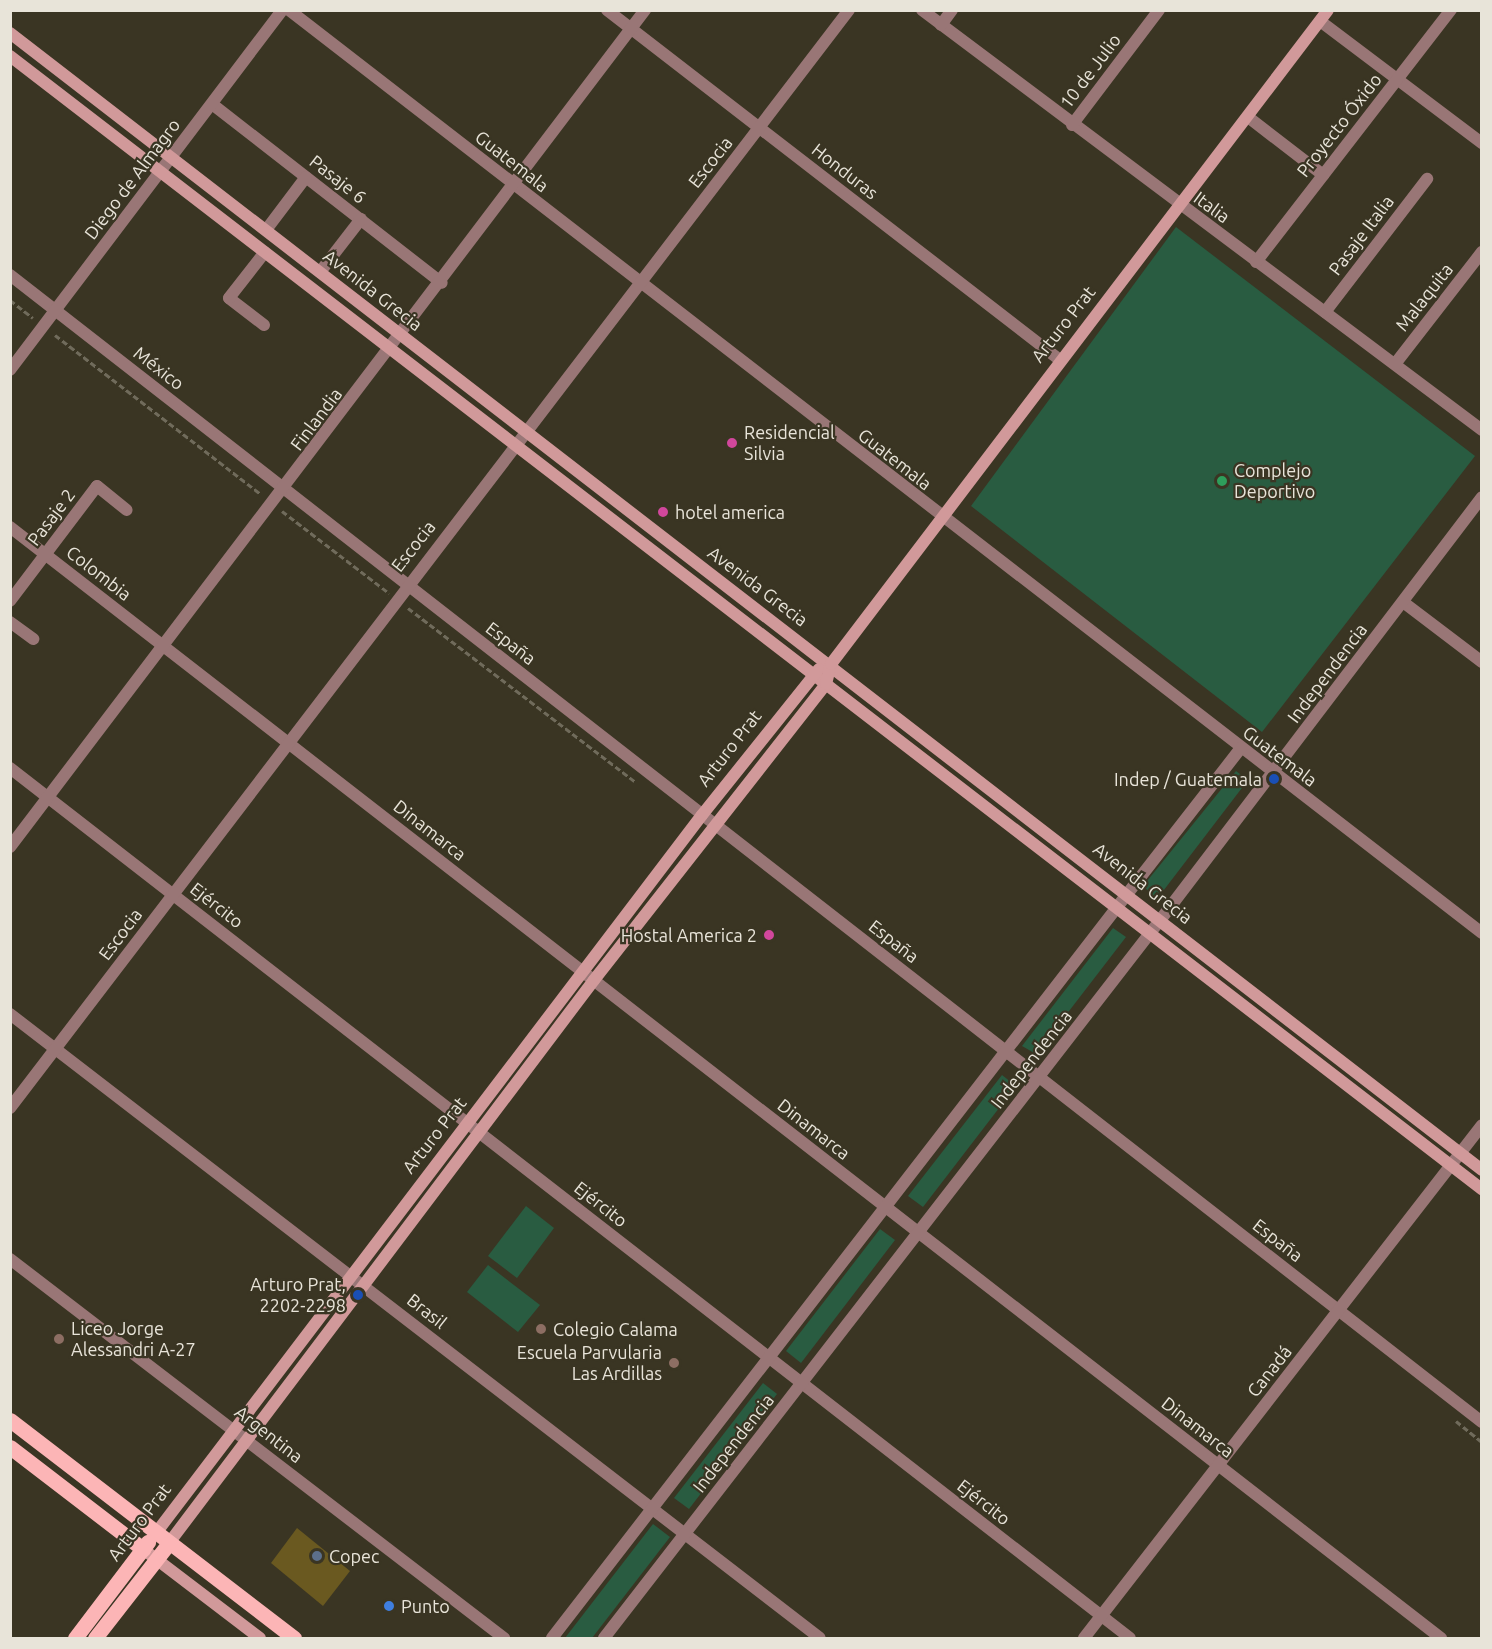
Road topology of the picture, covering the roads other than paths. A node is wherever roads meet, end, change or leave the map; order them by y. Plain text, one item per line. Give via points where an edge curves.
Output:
1 (282, 10) edge
2 (289, 10) edge
3 (607, 10) edge
4 (645, 10) edge
5 (849, 10) edge
6 (922, 10) edge
7 (952, 10) edge
8 (1328, 10) edge
9 (1451, 10) edge
10 (1152, 13) edge
11 (1320, 21) junction
12 (941, 25) junction
13 (631, 29) junction
14 (10, 33) edge
15 (10, 56) edge
16 (1397, 80) junction
17 (212, 104) junction
18 (1248, 117) junction
19 (1072, 125) junction
20 (759, 128) junction
21 (1482, 142) edge
22 (172, 157) junction
23 (161, 172) junction
24 (1323, 175) junction
25 (306, 177) junction
26 (1427, 178) dead end
27 (514, 186) junction
28 (1180, 205) junction
29 (361, 219) junction
30 (266, 230) junction
31 (265, 252) junction
32 (1482, 252) edge
33 (1256, 262) junction
34 (320, 272) junction
35 (10, 276) edge
36 (442, 283) junction
37 (639, 283) junction
38 (55, 310) junction
39 (1325, 312) junction
40 (264, 325) dead end
41 (402, 336) junction
42 (392, 349) junction
43 (1060, 360) junction
44 (1395, 364) junction
45 (10, 370) edge
46 (526, 430) junction
47 (1482, 430) edge
48 (515, 443) junction
49 (285, 490) junction
50 (1482, 497) edge
51 (127, 510) dead end
52 (941, 518) junction
53 (10, 527) edge
54 (45, 554) junction
55 (406, 584) junction
56 (10, 601) edge
57 (1403, 602) junction
58 (10, 622) edge
59 (33, 639) dead end
60 (165, 647) junction
61 (1482, 662) edge
62 (831, 664) junction
63 (812, 673) junction
64 (826, 684) junction
65 (287, 742) junction
66 (1241, 748) junction
67 (10, 768) edge
68 (1274, 774) junction
69 (49, 797) junction
70 (702, 815) junction
71 (715, 824) junction
72 (10, 847) edge
73 (172, 893) junction
74 (1128, 893) junction
75 (1116, 907) junction
76 (1161, 919) junction
77 (1482, 933) edge
78 (1150, 934) junction
79 (584, 972) junction
80 (594, 980) junction
81 (10, 1014) edge
82 (55, 1048) junction
83 (1006, 1052) junction
84 (1039, 1077) junction
85 (10, 1108) edge
86 (468, 1124) junction
87 (1482, 1125) edge
88 (479, 1132) junction
89 (1460, 1153) junction
90 (1451, 1165) junction
91 (1482, 1170) edge
92 (1482, 1189) edge
93 (886, 1208) junction
94 (919, 1233) junction
95 (10, 1259) edge
96 (350, 1275) junction
97 (365, 1286) junction
98 (1338, 1310) junction
99 (769, 1358) junction
100 (802, 1383) junction
101 (10, 1420) edge
102 (1482, 1422) edge
103 (232, 1429) junction
104 (247, 1441) junction
105 (10, 1447) edge
106 (1218, 1466) junction
107 (652, 1509) junction
108 (156, 1533) junction
109 (685, 1534) junction
110 (169, 1543) junction
111 (143, 1549) junction
112 (157, 1559) junction
113 (1101, 1616) junction
114 (75, 1638) edge
115 (95, 1638) edge
116 (260, 1638) edge
117 (294, 1638) edge
118 (504, 1638) edge
119 (552, 1638) edge
120 (604, 1638) edge
121 (820, 1638) edge
122 (1084, 1638) edge
123 (1130, 1638) edge
124 (1441, 1638) edge

1 - 17 street, Diego de Almagro
2 - 27 street, Guatemala
3 - 13 street, Honduras
4 - 13 street, Finlandia
5 - 20 street, Escocia
6 - 12 street, Italia
7 - 12 street
8 - 11 main road, Arturo Prat
9 - 16 street, Proyecto Óxido
10 - 19 street, 10 de Julio
11 - 16 street
11 - 18 main road, Arturo Prat
12 - 19 street, Italia
13 - 20 street, Honduras
13 - 27 street, Finlandia
14 - 22 main road, Avenida Grecia
15 - 23 main road, Avenida Grecia
16 - 21 street
16 - 24 street, Proyecto Óxido
17 - 22 street, Diego de Almagro
17 - 25 street, Pasaje 6
18 - 24 street
18 - 28 main road, Arturo Prat
19 - 28 street, Italia
20 - 37 street, Escocia
20 - 43 street, Honduras
22 - 23 street, Diego de Almagro
22 - 30 main road, Avenida Grecia
23 - 31 main road, Avenida Grecia
23 - 38 street, Diego de Almagro
24 - 33 street, Proyecto Óxido
25 - 29 street, Pasaje 6
25 - 30 street
26 - 39 street, Pasaje Italia
27 - 36 street, Finlandia
27 - 37 street, Guatemala
28 - 33 street, Italia
28 - 43 main road, Arturo Prat
29 - 34 street
29 - 36 street, Pasaje 6
30 - 34 main road, Avenida Grecia
31 - 40 street via 230,298
31 - 42 main road, Avenida Grecia
32 - 44 street, Malaquita
33 - 39 street, Italia
34 - 41 main road, Avenida Grecia
35 - 38 street, México
36 - 41 street, Finlandia
37 - 46 street, Escocia
37 - 52 street, Guatemala
38 - 45 street, Diego de Almagro
38 - 49 street, México
39 - 44 street, Italia
41 - 42 street, Finlandia
41 - 46 main road, Avenida Grecia
42 - 48 main road, Avenida Grecia
42 - 49 street, Finlandia
43 - 52 main road, Arturo Prat
44 - 47 street, Italia
46 - 48 street, Escocia
46 - 62 main road, Avenida Grecia
48 - 55 street, Escocia
48 - 63 main road, Avenida Grecia
49 - 55 street, España
49 - 60 street, Finlandia
50 - 57 street, Independencia
51 - 54 street, Pasaje 2 via 96,486
52 - 62 main road, Arturo Prat
52 - 66 street, Guatemala
53 - 54 street, Colombia
54 - 56 street, Pasaje 2
54 - 60 street, Colombia
55 - 65 street, Escocia
55 - 70 street, España
57 - 61 street
57 - 68 street, Independencia
58 - 59 street
60 - 65 street, Dinamarca
60 - 69 street, Finlandia
62 - 63 main road, Arturo Prat
62 - 64 main road, Arturo Prat
62 - 74 main road, Avenida Grecia
63 - 64 main road, Avenida Grecia
63 - 70 main road, Arturo Prat
64 - 71 main road, Arturo Prat
64 - 75 main road, Avenida Grecia
65 - 73 street, Escocia
65 - 79 street, Dinamarca
66 - 68 street, Guatemala
66 - 74 street, Independencia
67 - 69 street, Ejército
68 - 76 street, Independencia
68 - 77 street, Guatemala
69 - 72 street, Finlandia
69 - 73 street, Ejército
70 - 71 street, España
70 - 79 main road, Arturo Prat
71 - 80 main road, Arturo Prat
71 - 83 street, España
73 - 82 street, Escocia
73 - 86 street, Ejército
74 - 75 street, Independencia
74 - 76 main road, Avenida Grecia
75 - 78 main road, Avenida Grecia
75 - 83 street, Independencia
76 - 78 street, Independencia
76 - 89 main road, Avenida Grecia
78 - 84 street, Independencia
78 - 90 main road, Avenida Grecia
79 - 80 street, Dinamarca
79 - 86 main road, Arturo Prat
80 - 88 main road, Arturo Prat
80 - 93 street, Dinamarca
81 - 82 street, Brasil
82 - 85 street, Escocia
82 - 96 street, Brasil
83 - 84 street, España
83 - 93 street, Independencia
84 - 94 street, Independencia
84 - 98 street, España
86 - 88 street, Ejército
86 - 96 main road, Arturo Prat
87 - 89 street, Canadá
88 - 97 main road, Arturo Prat
88 - 99 street, Ejército
89 - 90 street, Canadá
89 - 91 main road, Avenida Grecia
90 - 92 main road, Avenida Grecia
90 - 98 street, Canadá
93 - 94 street, Dinamarca
93 - 99 street, Independencia
94 - 100 street, Independencia
94 - 106 street, Dinamarca
95 - 103 street, Argentina
96 - 97 street, Brasil
96 - 103 main road, Arturo Prat
97 - 104 main road, Arturo Prat
97 - 107 street, Brasil
98 - 102 street, España
98 - 106 street, Canadá
99 - 100 street, Ejército
99 - 107 street, Independencia
100 - 109 street, Independencia
100 - 113 street, Ejército
101 - 108 main road
103 - 104 street, Argentina
103 - 108 main road, Arturo Prat
104 - 110 main road, Arturo Prat
104 - 118 street, Argentina
105 - 111 main road
106 - 113 street, Canadá
106 - 124 street, Dinamarca
107 - 109 street, Brasil
107 - 119 street, Independencia
108 - 110 main road
108 - 111 main road, Arturo Prat
109 - 120 street, Independencia
109 - 121 street, Brasil
110 - 112 main road, Arturo Prat
110 - 117 main road
111 - 112 main road
111 - 114 main road, Arturo Prat
112 - 115 main road, Arturo Prat
112 - 116 main road
113 - 122 street, Canadá
113 - 123 street, Ejército

